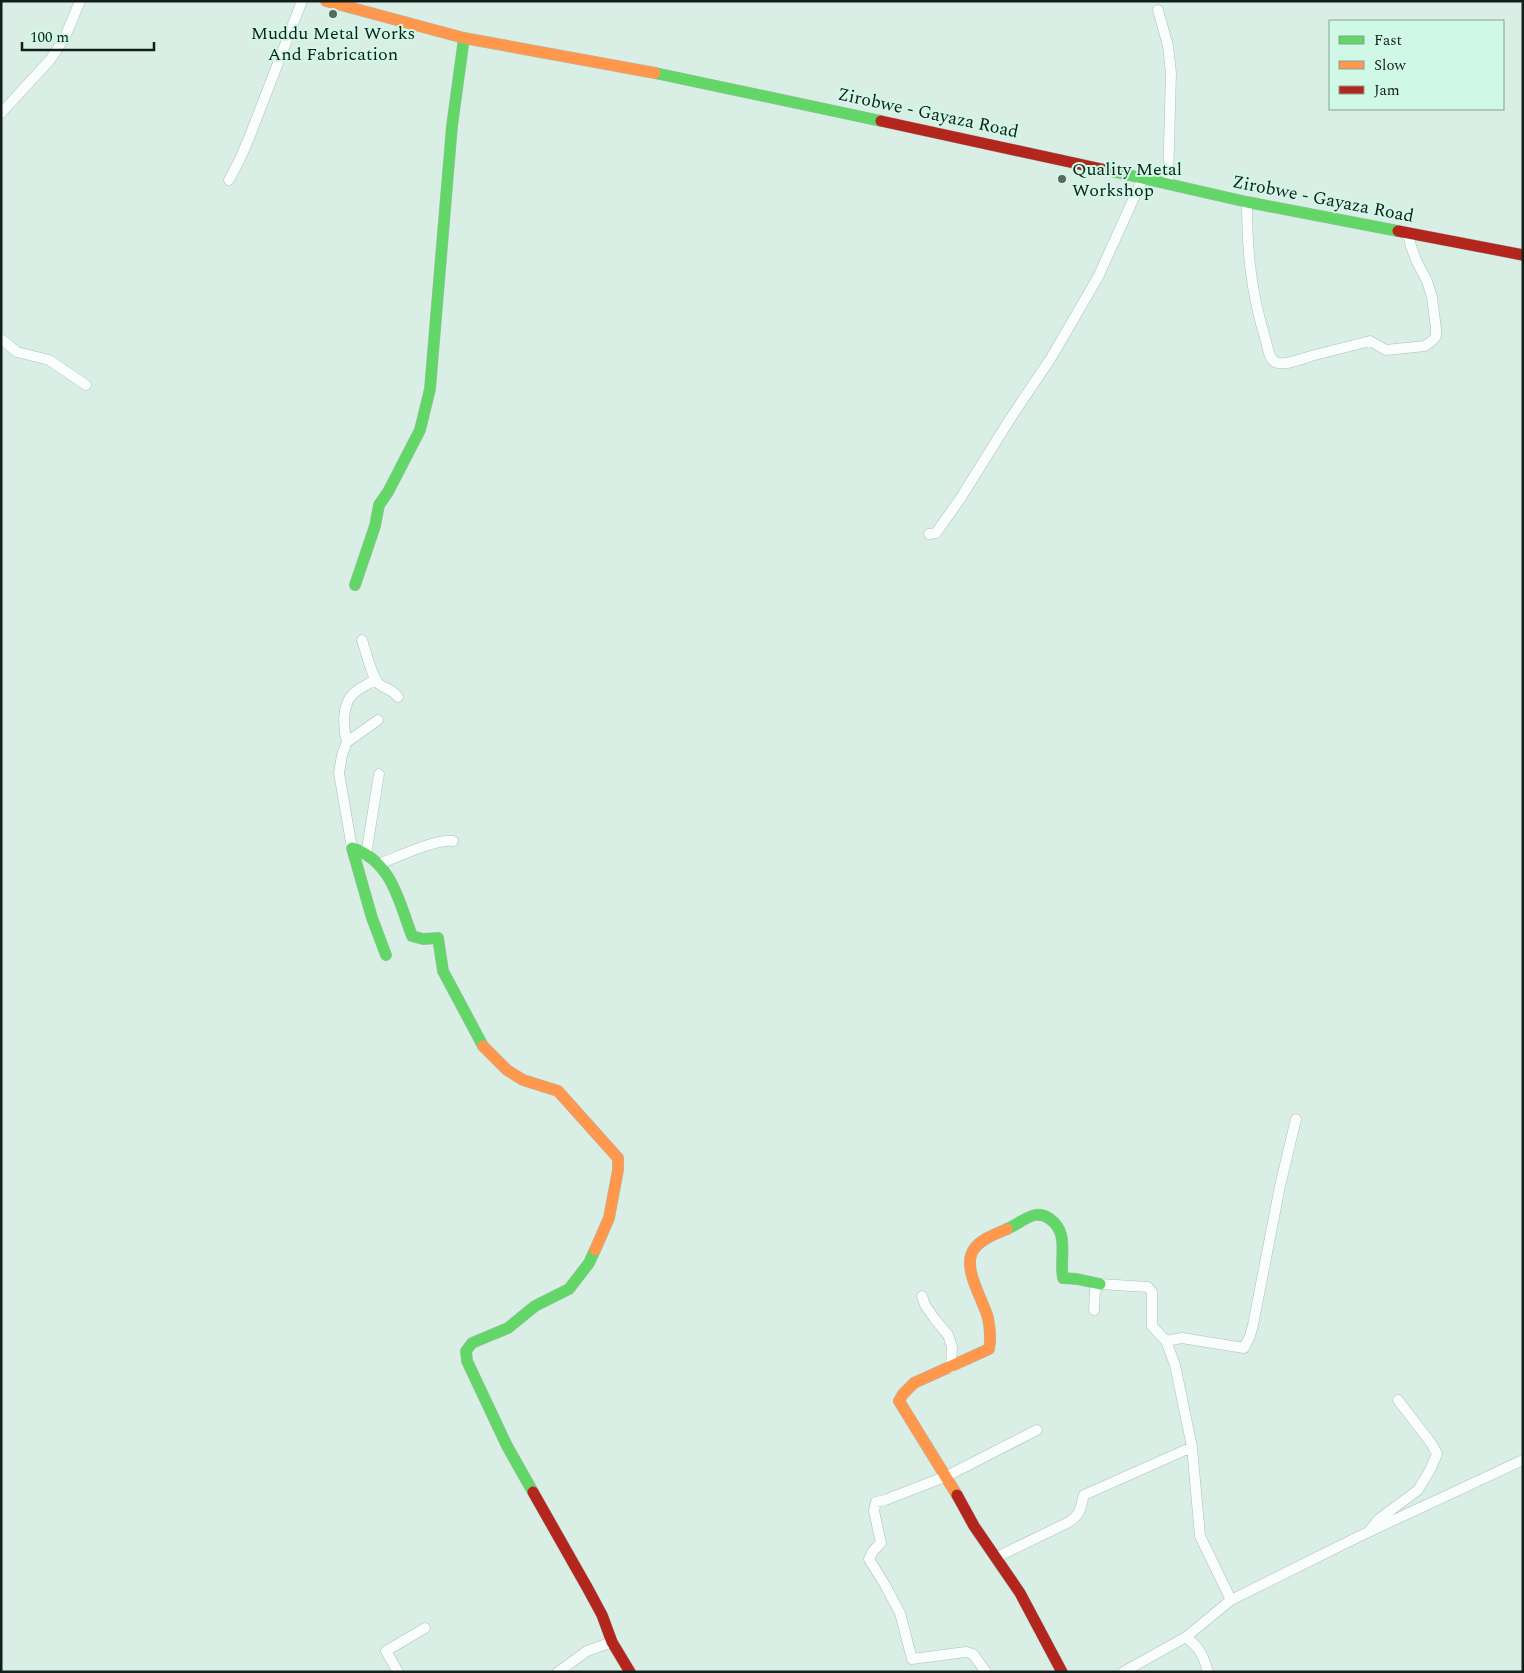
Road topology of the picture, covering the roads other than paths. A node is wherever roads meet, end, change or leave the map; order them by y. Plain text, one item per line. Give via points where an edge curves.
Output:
1 (80, 1) edge
2 (302, 1) edge
3 (326, 1) edge
4 (1158, 10) dead end
5 (464, 38) junction
6 (1, 113) edge
7 (1143, 178) junction
8 (229, 180) dead end
9 (1168, 184) junction
10 (1246, 202) junction
11 (1408, 234) junction
12 (1523, 255) edge
13 (1, 339) edge
14 (86, 385) dead end
15 (929, 534) dead end
16 (355, 585) dead end
17 (362, 640) dead end
18 (374, 675) junction
19 (398, 697) dead end
20 (378, 720) dead end
21 (346, 742) junction
22 (380, 774) dead end
23 (453, 841) dead end
24 (352, 848) junction
25 (366, 855) junction
26 (379, 864) junction
27 (386, 955) dead end
28 (1296, 1119) dead end
29 (1100, 1284) junction
30 (922, 1296) dead end
31 (1094, 1310) dead end
32 (1166, 1341) junction
33 (951, 1368) junction
34 (1398, 1400) dead end
35 (1037, 1430) dead end
36 (1192, 1447) junction
37 (1523, 1460) edge
38 (947, 1476) junction
39 (1368, 1532) junction
40 (998, 1560) junction
41 (1231, 1600) junction
42 (425, 1628) dead end
43 (1186, 1637) junction
44 (612, 1642) junction
45 (398, 1672) edge
46 (558, 1672) edge
47 (630, 1672) edge
48 (986, 1672) edge
49 (1062, 1672) edge
50 (1123, 1672) edge
51 (1208, 1672) edge

1 - 6 street via 65,37 50,60
2 - 8 street via 249,138
3 - 5 street, Zirobwe - Gayaza Road
4 - 9 street via 1168,46 1171,73
5 - 7 street, Zirobwe - Gayaza Road via 691,80
5 - 16 street via 452,126 430,389 420,430 379,505
7 - 9 street, Zirobwe - Gayaza Road
7 - 15 street via 1098,277 1051,358 960,500 936,533
9 - 10 street, Zirobwe - Gayaza Road
10 - 11 street, Zirobwe - Gayaza Road
10 - 11 street via 1251,284 1272,361 1276,363 1292,362 1370,341 1386,350 1430,343 1436,336 1432,297
11 - 12 street, Zirobwe - Gayaza Road
13 - 14 street via 17,352 49,360
17 - 18 street
18 - 19 street via 380,684 393,690
18 - 21 street via 373,680 352,695 346,708
20 - 21 street
21 - 24 street via 339,773
22 - 25 street
23 - 26 street via 444,840
24 - 25 street
24 - 27 street
25 - 26 street
26 - 44 street via 391,878 412,936 438,938 443,971 484,1049 523,1080 558,1091 618,1158 609,1218 589,1263 568,1289 534,1306 508,1328 472,1342 466,1351 467,1361 507,1446 597,1606
28 - 32 street via 1253,1325 1244,1348 1182,1338
29 - 31 street via 1095,1290
29 - 32 street via 1148,1287 1152,1292 1152,1326
29 - 33 street via 1063,1278 1064,1242 1059,1227 1045,1214 1036,1214 988,1238 973,1249 969,1259 988,1318 989,1349
30 - 33 street via 925,1305 948,1334 952,1347
32 - 36 street via 1175,1364
33 - 38 street via 921,1379 902,1392 899,1401
34 - 39 street via 1437,1454 1418,1490 1379,1519
35 - 38 street
36 - 40 street via 1084,1495 1077,1516 1070,1522 1002,1555
36 - 41 street via 1200,1536
37 - 39 street
38 - 40 street via 974,1526
38 - 48 street via 876,1502 874,1511 881,1543 869,1559 900,1613 912,1660 966,1652 974,1654
39 - 41 street
40 - 49 street via 1020,1593
41 - 43 street
42 - 45 street via 386,1651
43 - 50 street
43 - 51 street via 1203,1656
44 - 46 street via 588,1651
44 - 47 street

